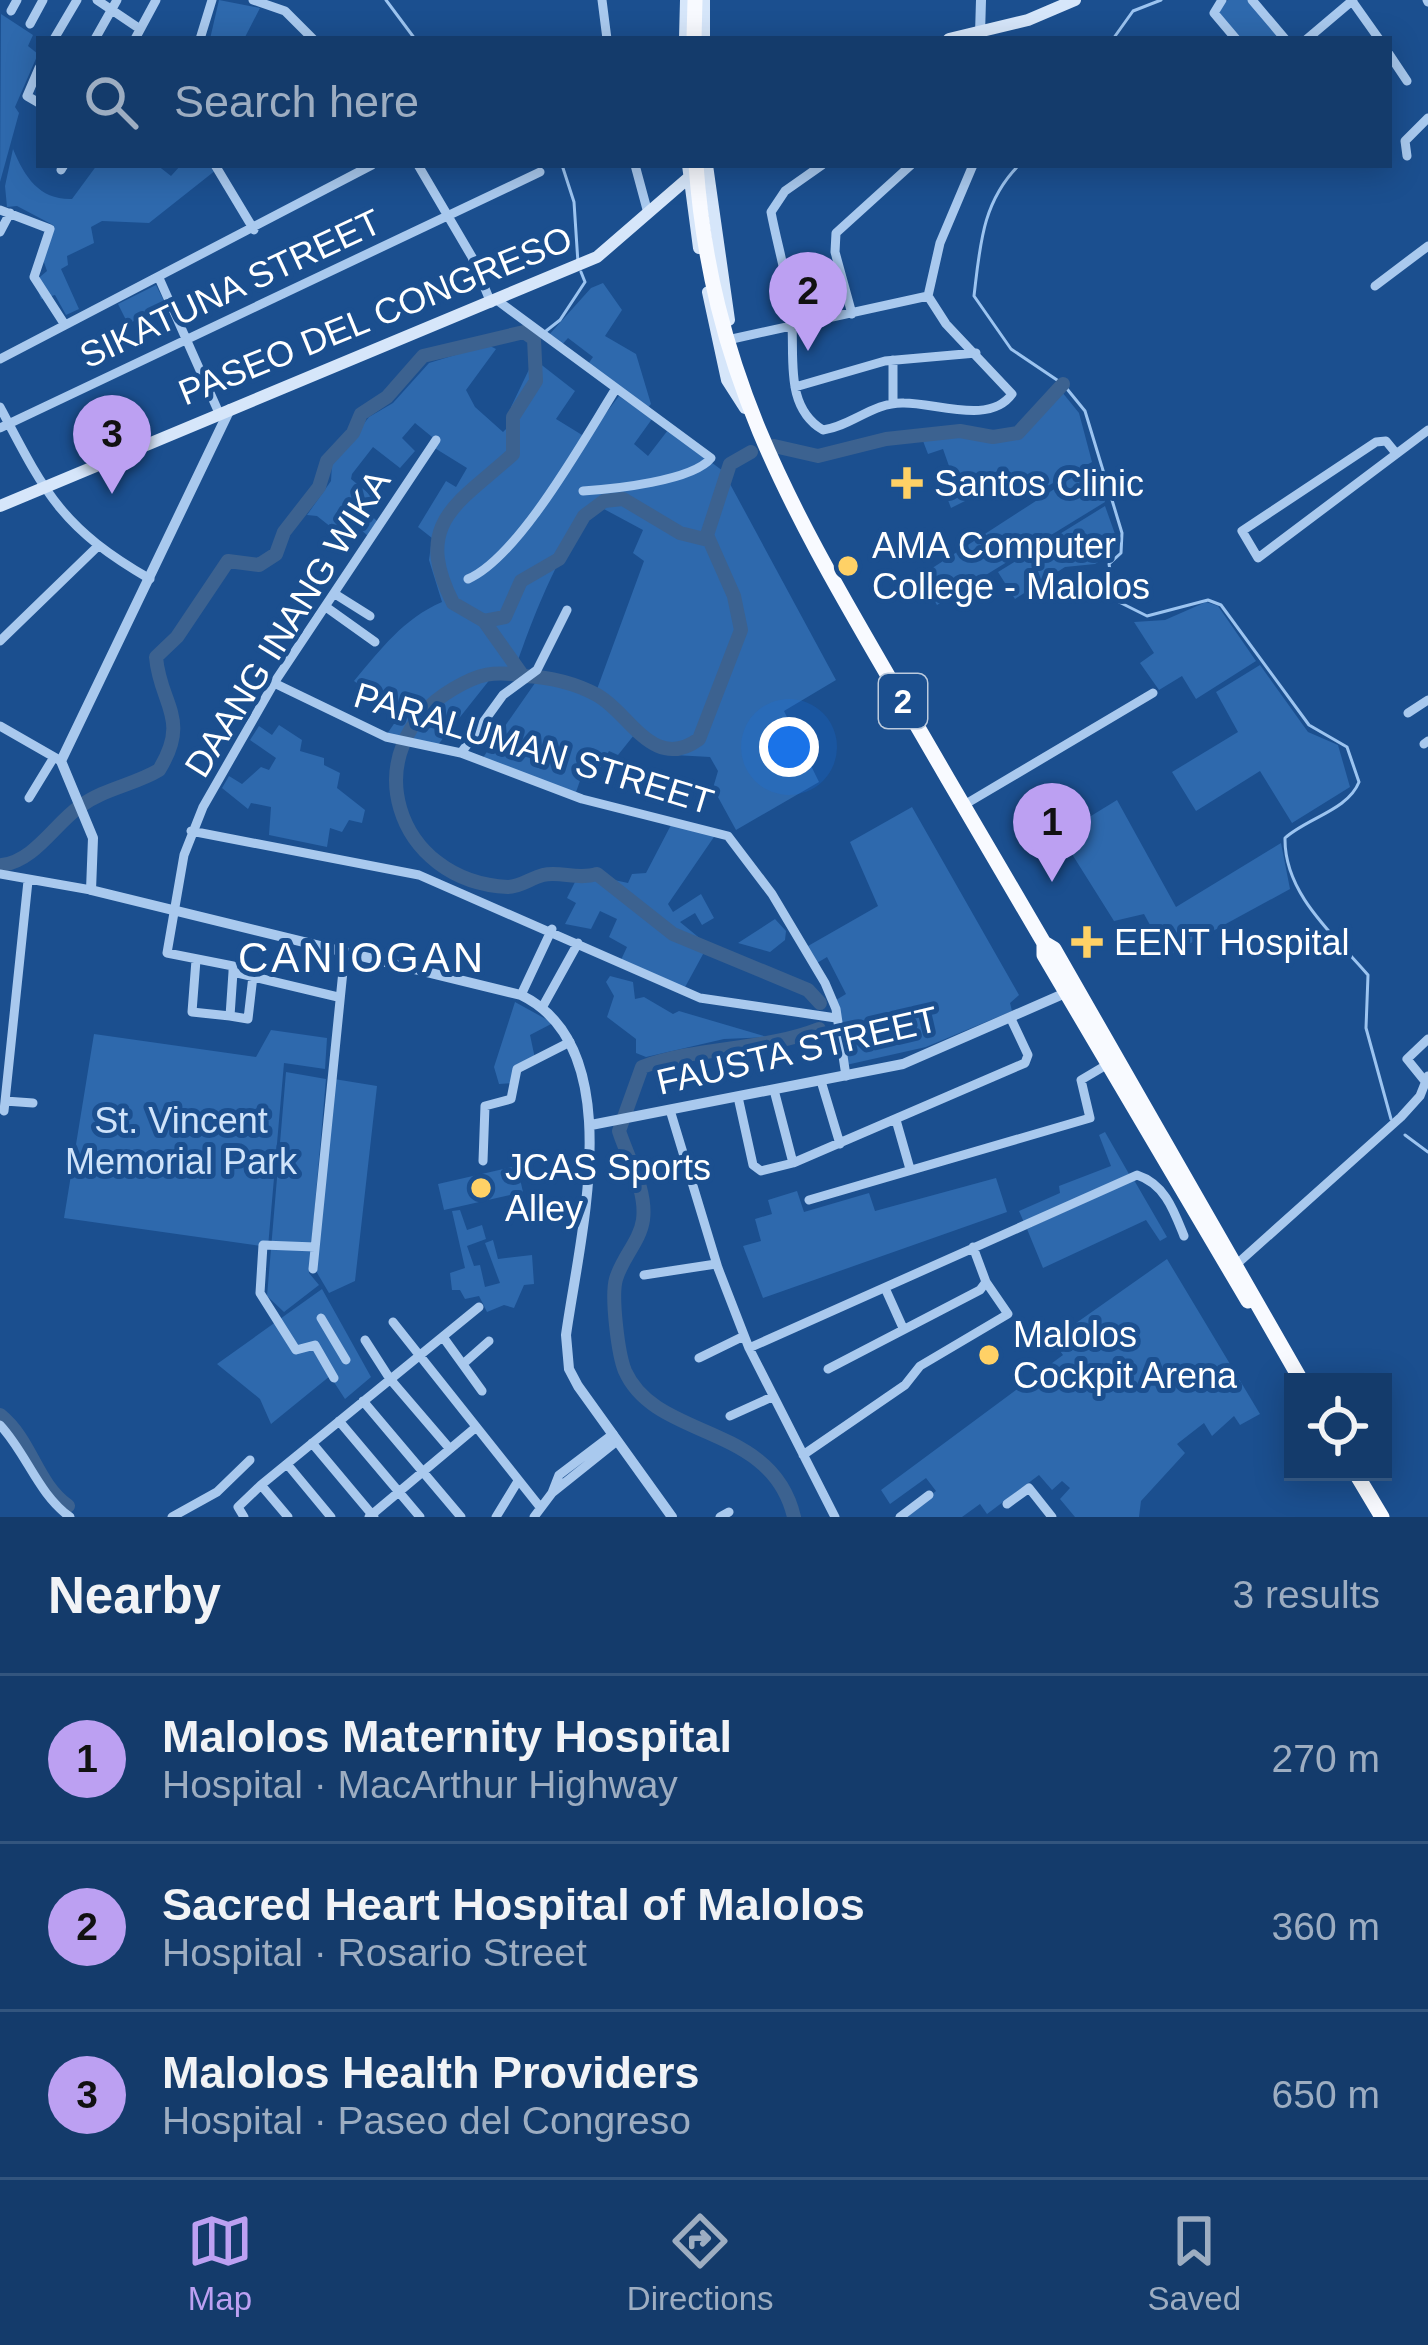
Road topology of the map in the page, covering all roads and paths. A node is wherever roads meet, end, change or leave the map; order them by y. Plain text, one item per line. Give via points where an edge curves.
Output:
1 (43, 0) edge
2 (77, 0) edge
3 (97, 0) edge
4 (156, 0) edge
5 (212, 0) edge
6 (254, 0) edge
7 (602, 0) edge
8 (981, 0) edge
9 (1075, 0) edge
10 (1222, 0) edge
11 (1252, 0) edge
12 (1352, 0) edge
13 (695, 1) edge
14 (114, 5) edge
15 (30, 24) dead end
16 (138, 34) edge
17 (980, 34) junction
18 (55, 36) edge
19 (97, 36) edge
20 (201, 36) edge
21 (310, 36) edge
22 (607, 36) edge
23 (690, 36) edge
24 (703, 36) edge
25 (968, 36) edge
26 (1233, 36) edge
27 (1282, 36) edge
28 (1310, 36) edge
29 (1376, 36) edge
30 (1392, 58) edge
31 (36, 75) edge
32 (1407, 81) dead end
33 (36, 101) edge
34 (1428, 118) edge
35 (1407, 157) dead end
36 (217, 168) edge
37 (367, 168) edge
38 (420, 168) edge
39 (636, 168) edge
40 (697, 168) edge
41 (818, 168) edge
42 (908, 168) edge
43 (972, 168) edge
44 (540, 172) dead end
45 (5, 212) edge
46 (649, 213) junction
47 (447, 214) junction
48 (254, 230) junction
49 (0, 232) edge
50 (1428, 246) edge
51 (159, 278) junction
52 (1375, 286) dead end
53 (928, 296) junction
54 (495, 302) junction
55 (852, 314) junction
56 (65, 325) junction
57 (792, 326) junction
58 (187, 338) junction
59 (731, 346) junction
60 (976, 352) junction
61 (0, 359) edge
62 (893, 360) junction
63 (795, 387) junction
64 (615, 390) junction
65 (893, 403) junction
66 (0, 407) edge
67 (746, 409) junction
68 (225, 411) junction
69 (4, 426) edge
70 (1428, 430) edge
71 (436, 440) dead end
72 (1395, 452) junction
73 (45, 487) junction
74 (583, 491) dead end
75 (0, 506) edge
76 (98, 548) junction
77 (150, 579) junction
78 (468, 579) dead end
79 (335, 594) junction
80 (326, 607) junction
81 (567, 610) dead end
82 (370, 616) dead end
83 (0, 641) edge
84 (375, 642) dead end
85 (274, 683) junction
86 (1153, 693) dead end
87 (1428, 700) edge
88 (1408, 713) dead end
89 (4, 728) edge
90 (0, 745) edge
91 (461, 753) junction
92 (57, 759) junction
93 (28, 798) dead end
94 (964, 806) junction
95 (191, 831) junction
96 (0, 874) edge
97 (28, 881) junction
98 (91, 890) junction
99 (175, 908) junction
100 (552, 929) junction
101 (578, 944) junction
102 (345, 951) junction
103 (196, 960) junction
104 (233, 972) junction
105 (253, 976) junction
106 (1071, 991) junction
107 (521, 995) junction
108 (338, 997) junction
109 (543, 1006) junction
110 (230, 1016) junction
111 (836, 1018) junction
112 (1012, 1021) junction
113 (1428, 1039) edge
114 (570, 1042) junction
115 (1108, 1064) junction
116 (846, 1076) junction
117 (1426, 1078) edge
118 (820, 1081) junction
119 (774, 1090) junction
120 (738, 1097) junction
121 (1137, 1102) junction
122 (670, 1110) junction
123 (24, 1118) dead end
124 (896, 1120) junction
125 (591, 1125) junction
126 (840, 1144) junction
127 (483, 1161) dead end
128 (793, 1163) junction
129 (910, 1169) junction
130 (809, 1200) dead end
131 (1184, 1236) dead end
132 (315, 1247) junction
133 (973, 1247) junction
134 (1238, 1263) junction
135 (716, 1264) junction
136 (313, 1269) dead end
137 (644, 1275) dead end
138 (986, 1282) junction
139 (885, 1288) junction
140 (479, 1307) dead end
141 (321, 1318) dead end
142 (393, 1322) dead end
143 (903, 1328) junction
144 (1272, 1331) junction
145 (331, 1335) junction
146 (443, 1336) junction
147 (744, 1336) junction
148 (365, 1340) dead end
149 (489, 1341) dead end
150 (314, 1345) junction
151 (749, 1348) junction
152 (419, 1357) junction
153 (698, 1358) dead end
154 (346, 1360) dead end
155 (463, 1364) junction
156 (828, 1369) dead end
157 (1297, 1373) edge
158 (334, 1378) dead end
159 (390, 1379) junction
160 (482, 1391) dead end
161 (772, 1397) junction
162 (363, 1401) junction
163 (730, 1416) dead end
164 (339, 1421) junction
165 (0, 1425) edge
166 (475, 1428) junction
167 (615, 1437) junction
168 (312, 1443) junction
169 (450, 1449) junction
170 (803, 1455) junction
171 (250, 1460) dead end
172 (287, 1464) junction
173 (423, 1472) junction
174 (518, 1480) junction
175 (1360, 1481) edge
176 (261, 1485) junction
177 (399, 1492) junction
178 (929, 1495) dead end
179 (1007, 1504) dead end
180 (241, 1512) edge
181 (537, 1512) edge
182 (372, 1516) edge
183 (70, 1517) edge
184 (172, 1517) edge
185 (288, 1517) edge
186 (331, 1517) edge
187 (420, 1517) edge
188 (461, 1517) edge
189 (496, 1517) edge
190 (672, 1517) edge
191 (835, 1517) edge
192 (900, 1517) edge
193 (1052, 1517) edge
194 (1382, 1517) edge

1 - 15 street
2 - 18 street
3 - 14 street
4 - 16 street
5 - 20 street
6 - 21 street via 285,11
7 - 22 street
8 - 17 street
9 - 17 main road
10 - 26 street via 1214,14
11 - 27 street
12 - 28 street
12 - 29 street
13 - 23 highway
13 - 24 main road
14 - 16 street
14 - 19 street
17 - 25 main road
30 - 32 street
31 - 33 street via 27,96
34 - 35 street via 1405,141
36 - 48 street
37 - 48 street
38 - 47 street
39 - 46 street
40 - 46 main road, PASEO DEL CONGRESO
40 - 59 highway, 2 via 704,240
40 - 67 main road via 728,380
41 - 57 street via 785,190 771,212
42 - 55 street via 836,233
43 - 53 street
44 - 47 street, SIKATUNA STREET
45 - 49 street
45 - 56 street via 50,229 34,277
46 - 54 main road, PASEO DEL CONGRESO via 579,265
47 - 54 street
47 - 58 street, SIKATUNA STREET
48 - 51 street
50 - 52 street
51 - 56 street
51 - 58 street
53 - 55 street
53 - 60 street
54 - 64 street
54 - 68 main road, PASEO DEL CONGRESO
55 - 57 street
56 - 61 street
57 - 59 street
57 - 63 street
58 - 68 street
58 - 69 street, SIKATUNA STREET
59 - 67 highway, 2
60 - 62 street
60 - 65 street via 1012,394 1001,407
62 - 63 street
62 - 65 street
63 - 65 street via 812,423 835,428
64 - 74 street via 711,458 663,479
64 - 78 street via 522,528
66 - 69 street
67 - 94 highway, 2 via 802,529
68 - 73 main road, PASEO DEL CONGRESO
68 - 77 street
69 - 73 street
70 - 72 street
71 - 79 street, DAANG INANG WIKA
72 - 72 street via 1376,442 1242,531 1258,558
73 - 75 main road, PASEO DEL CONGRESO
73 - 76 street
76 - 77 street
76 - 83 street
77 - 92 street
79 - 80 street, DAANG INANG WIKA
79 - 82 street
80 - 84 street
80 - 85 street, DAANG INANG WIKA
81 - 91 street via 537,670 502,695
85 - 91 street, PARALUMAN STREET via 386,737
85 - 95 street, DAANG INANG WIKA
86 - 94 street
87 - 88 street
89 - 90 street
89 - 92 street
91 - 111 street, PARALUMAN STREET via 582,799 728,836 825,983
92 - 93 street
92 - 98 street via 93,838
94 - 106 highway, 2
95 - 99 street, DAANG INANG WIKA
95 - 100 street via 419,875
96 - 97 street
97 - 98 street
97 - 123 street via 5,1106 29,1103
98 - 99 street
99 - 102 street
99 - 103 street, DAANG INANG WIKA via 167,953
100 - 101 street
100 - 107 street
101 - 109 street
101 - 111 street via 700,998
102 - 107 street
102 - 108 street
103 - 104 street
103 - 110 street via 192,1012
104 - 105 street
104 - 110 street
105 - 108 street
105 - 110 street via 248,1019
106 - 112 street, FAUSTA STREET
106 - 115 highway, 2
106 - 121 highway, 2
107 - 109 street
108 - 132 street
109 - 114 street
111 - 116 street, PARALUMAN STREET
112 - 116 street, FAUSTA STREET via 903,1064
112 - 124 street via 1025,1063
113 - 117 street via 1407,1059
114 - 125 street
114 - 127 street via 517,1070 511,1099 485,1106
115 - 121 highway, 2
115 - 129 street via 1081,1080 1090,1118
116 - 118 street, FAUSTA STREET
117 - 134 street via 1401,1117
118 - 119 street, FAUSTA STREET
118 - 126 street
119 - 120 street, FAUSTA STREET
119 - 128 street
120 - 122 street, FAUSTA STREET
120 - 128 street via 753,1165 761,1172
121 - 134 highway, 2
121 - 144 highway, 2
122 - 125 street, FAUSTA STREET
122 - 135 street
124 - 126 street
124 - 129 street
125 - 167 street via 566,1355
126 - 128 street
129 - 130 street
131 - 133 street via 1170,1202 1137,1175
132 - 136 street
132 - 150 street via 263,1245 260,1272 260,1293 296,1350
133 - 138 street
133 - 139 street
134 - 144 highway, 2
135 - 137 street
135 - 147 street
138 - 143 street
138 - 170 street via 1008,1314 920,1366 905,1385
139 - 143 street
139 - 151 street
140 - 146 street
141 - 145 street
142 - 152 street
143 - 156 street
144 - 157 highway, 2
145 - 150 street
145 - 154 street
146 - 152 street
146 - 155 street
147 - 151 street
147 - 153 street
148 - 159 street
149 - 155 street
150 - 158 street
151 - 161 street
152 - 159 street
152 - 166 street
155 - 160 street
159 - 162 street
159 - 169 street
161 - 163 street
161 - 170 street
162 - 164 street
162 - 173 street
164 - 168 street
164 - 177 street
165 - 183 street
166 - 169 street
166 - 174 street
167 - 181 street
167 - 190 street
168 - 172 street
168 - 182 street
169 - 173 street
170 - 191 street
171 - 184 street via 217,1492
172 - 176 street
172 - 186 street
173 - 177 street
173 - 188 street
174 - 181 street
174 - 189 street
175 - 194 highway
176 - 180 street
176 - 185 street
177 - 182 street
177 - 187 street
178 - 192 street
179 - 193 street via 1029,1488

